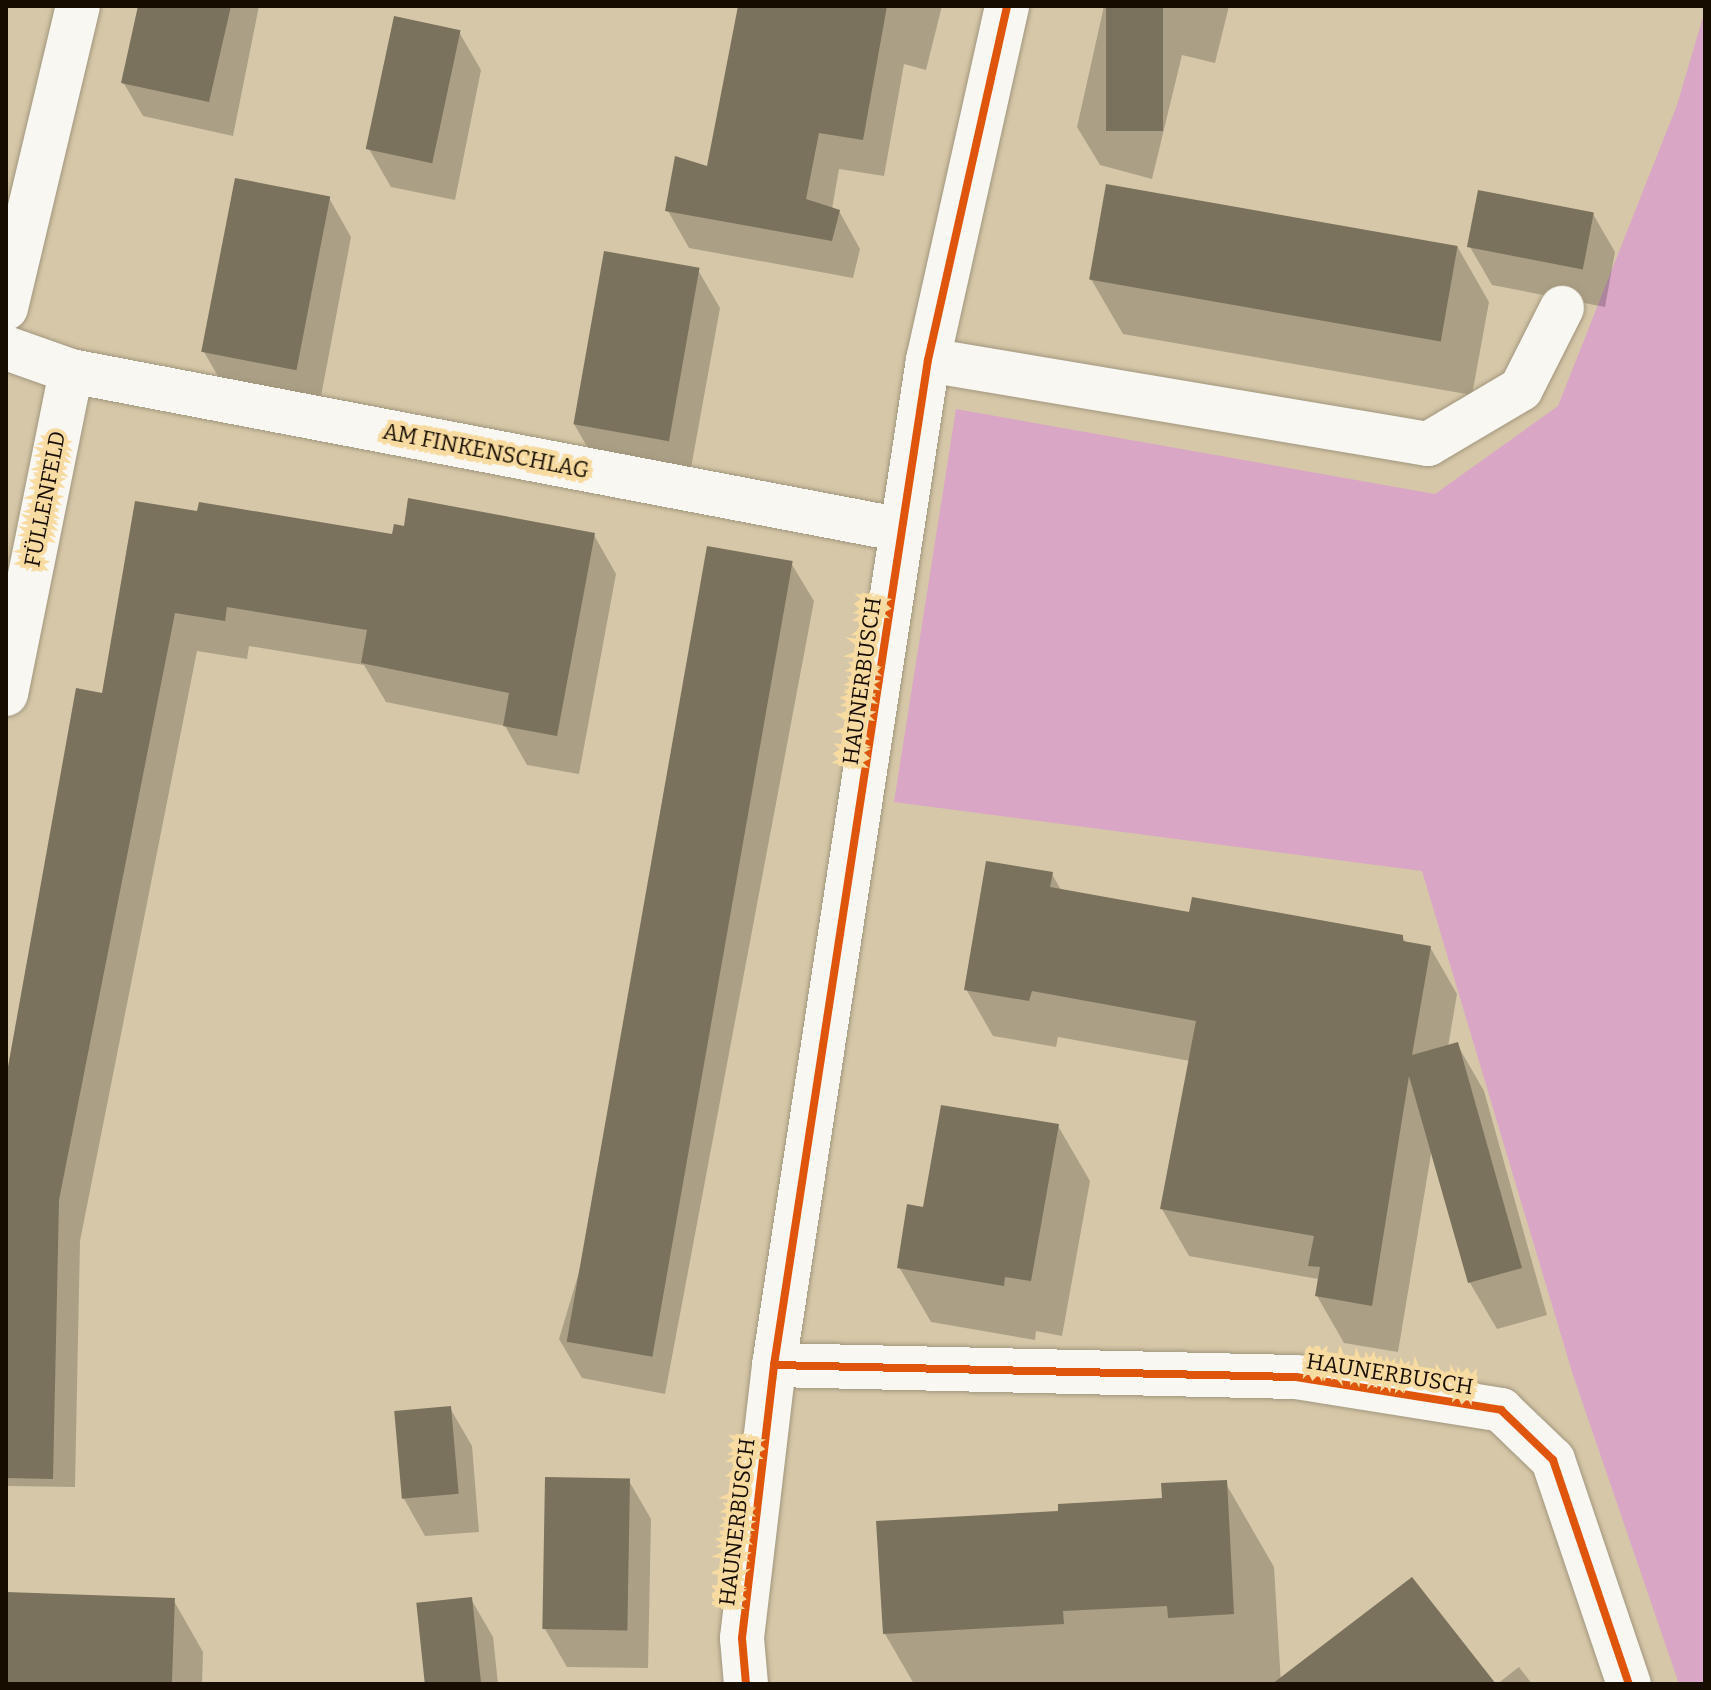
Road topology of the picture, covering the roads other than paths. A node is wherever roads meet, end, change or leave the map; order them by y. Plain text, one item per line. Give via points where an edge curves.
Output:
1 (78, 6) edge
2 (1007, 6) edge
3 (6, 308) edge
4 (1562, 308) dead end
5 (6, 348) edge
6 (928, 360) junction
7 (71, 371) junction
8 (902, 530) junction
9 (6, 694) edge
10 (774, 1365) junction
11 (746, 1684) edge
12 (1629, 1684) edge

1 - 3 street
2 - 6 street, HAUNERBUSCH
4 - 6 street via 1521,389 1428,444
5 - 7 street
6 - 8 street, HAUNERBUSCH
7 - 8 street, AM FINKENSCHLAG
7 - 9 street, FÜLLENFELD
8 - 10 street, HAUNERBUSCH
10 - 11 street, HAUNERBUSCH via 742,1638
10 - 12 street, HAUNERBUSCH via 1296,1377 1501,1410 1553,1460

